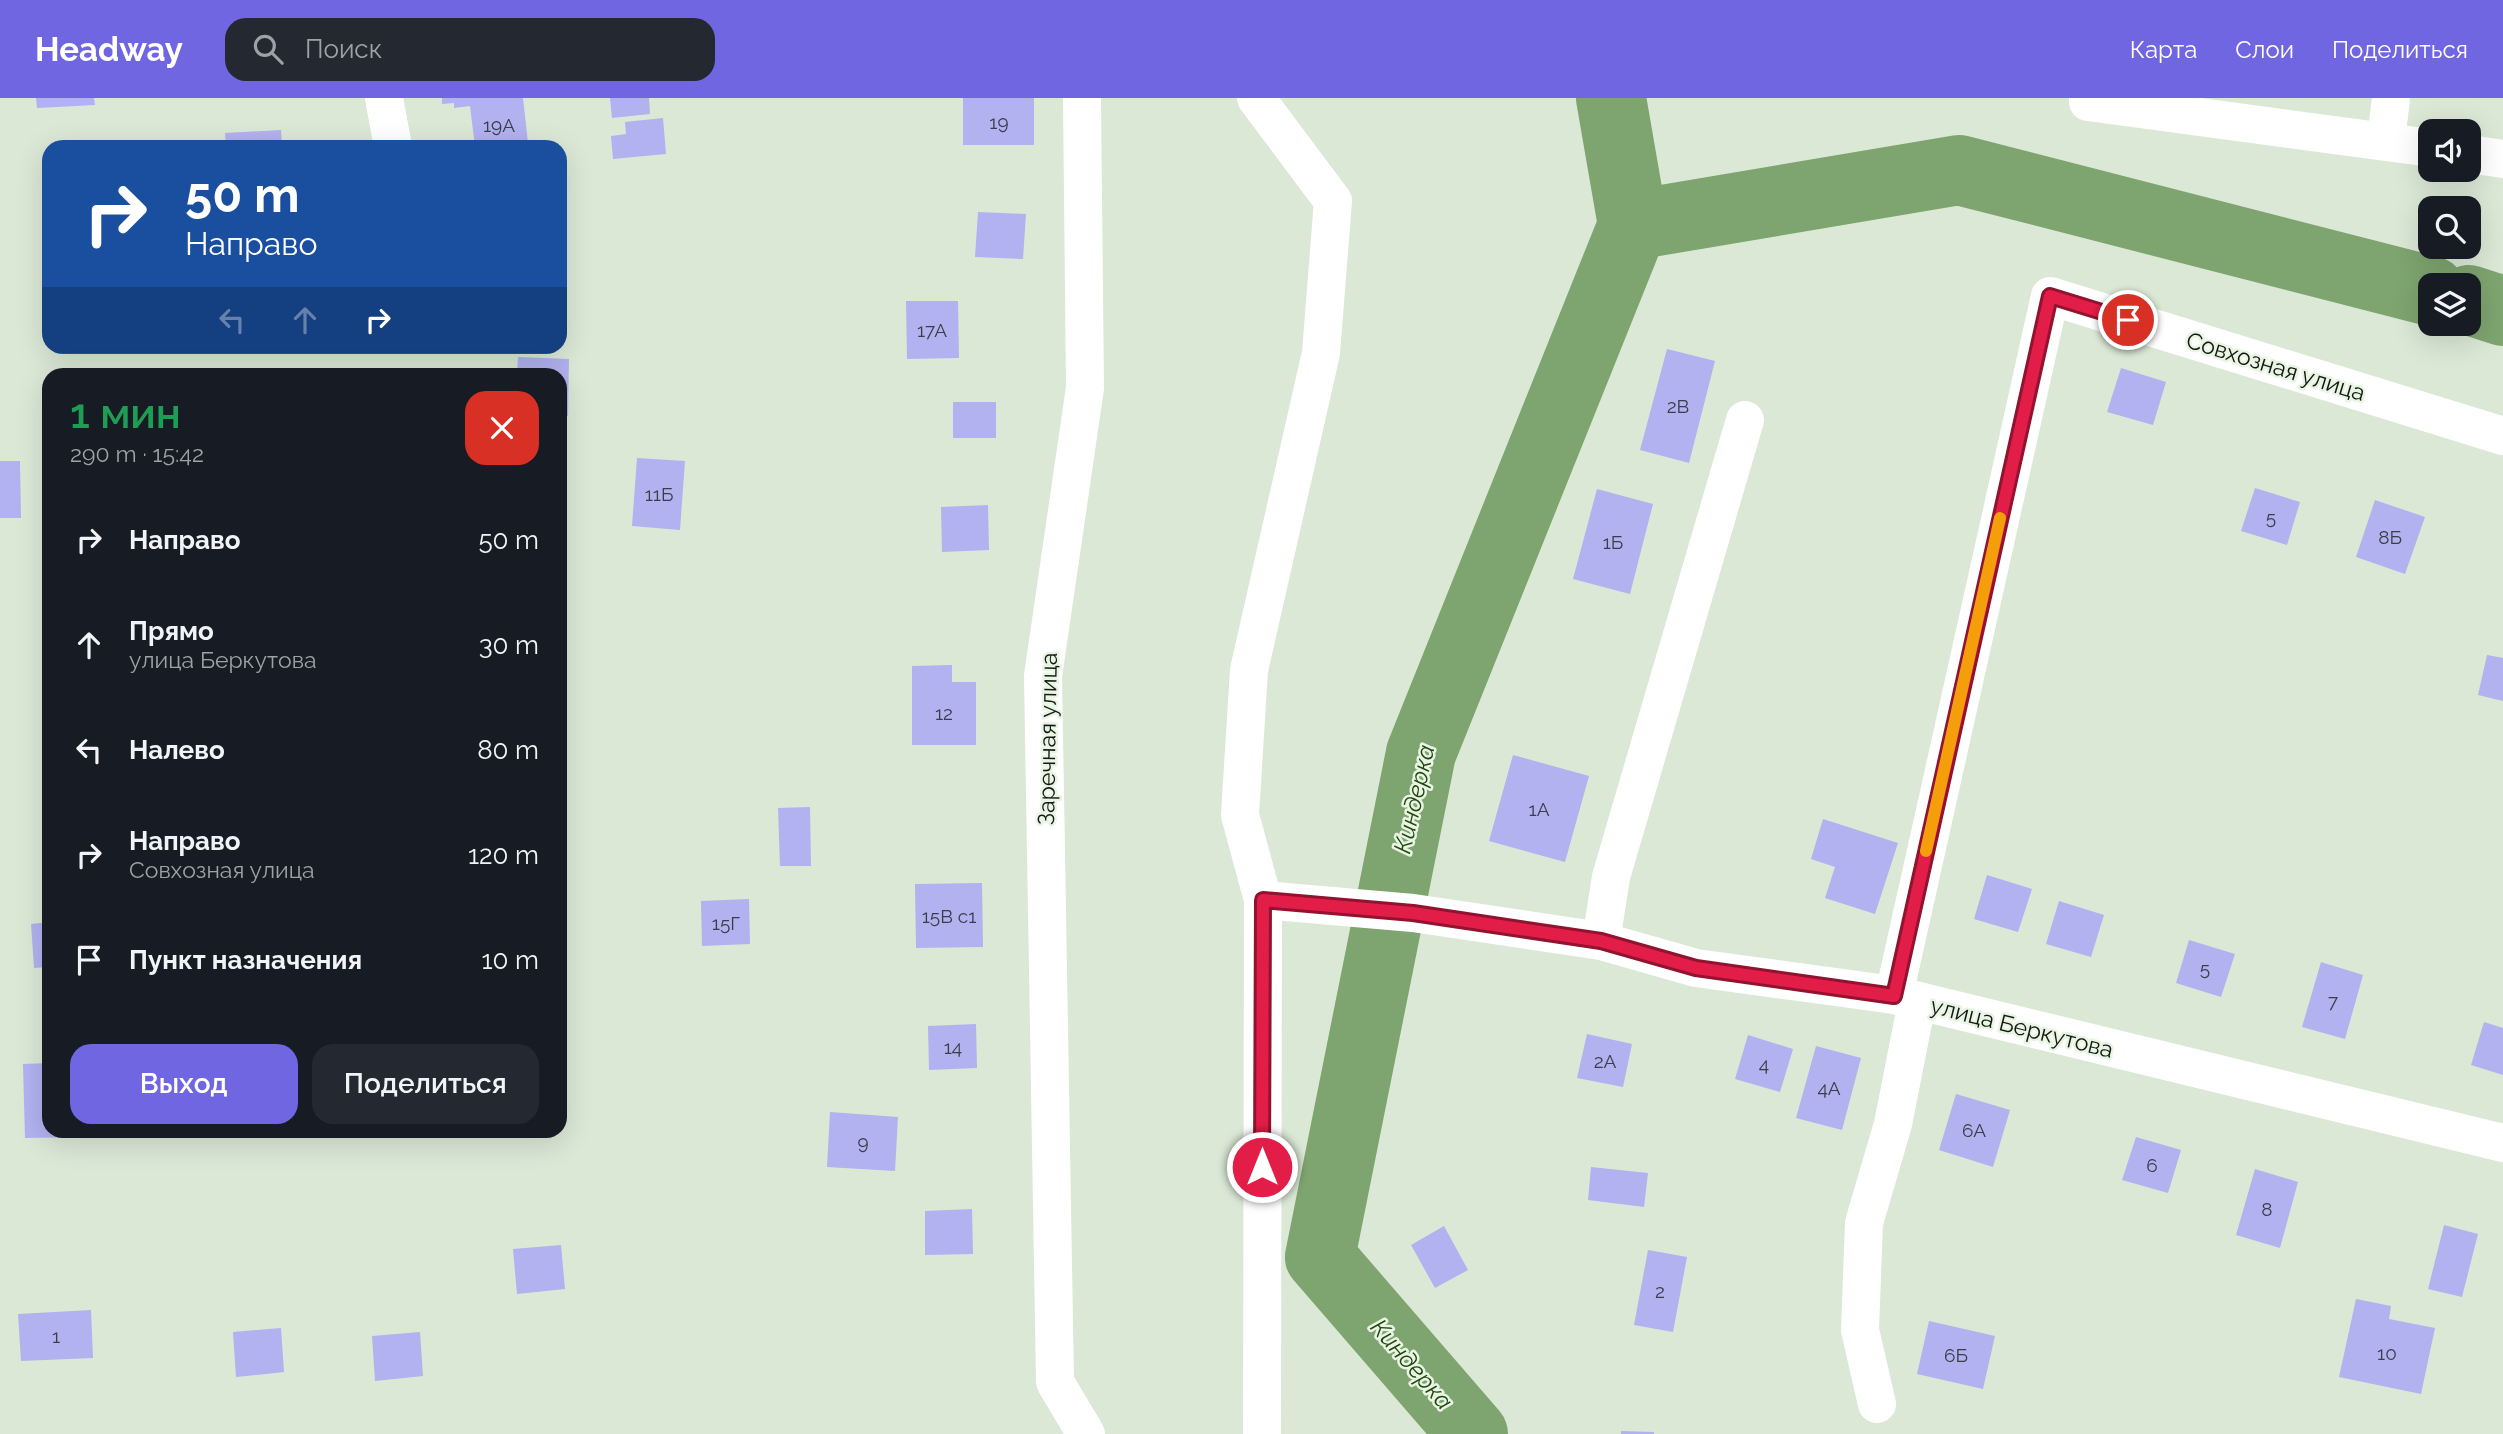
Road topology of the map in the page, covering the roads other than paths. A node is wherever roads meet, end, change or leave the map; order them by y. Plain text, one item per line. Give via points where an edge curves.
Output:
1 (383, 98) edge
2 (1082, 98) edge
3 (1256, 98) edge
4 (2391, 98) edge
5 (2088, 100) edge
6 (392, 140) edge
7 (2386, 141) junction
8 (2418, 146) edge
9 (2481, 156) edge
10 (2503, 159) edge
11 (1745, 420) dead end
12 (2503, 436) edge
13 (1263, 900) junction
14 (1601, 941) junction
15 (1906, 999) junction
16 (2503, 1143) edge
17 (1877, 1404) dead end
18 (1086, 1434) edge
19 (1262, 1434) edge

1 - 6 street
2 - 18 street, Заречная улица via 1085,388 1043,676 1055,1382
3 - 13 street via 1333,201 1321,353 1249,670 1240,815
4 - 7 street
5 - 7 street
7 - 8 street
9 - 10 street
11 - 14 street via 1611,877
12 - 15 street, Совхозная улица via 2050,296
13 - 14 street, улица Беркутова via 1413,913
13 - 19 street
14 - 15 street, улица Беркутова via 1696,968
15 - 16 street, улица Беркутова
15 - 17 street via 1893,1124 1864,1223 1860,1330

